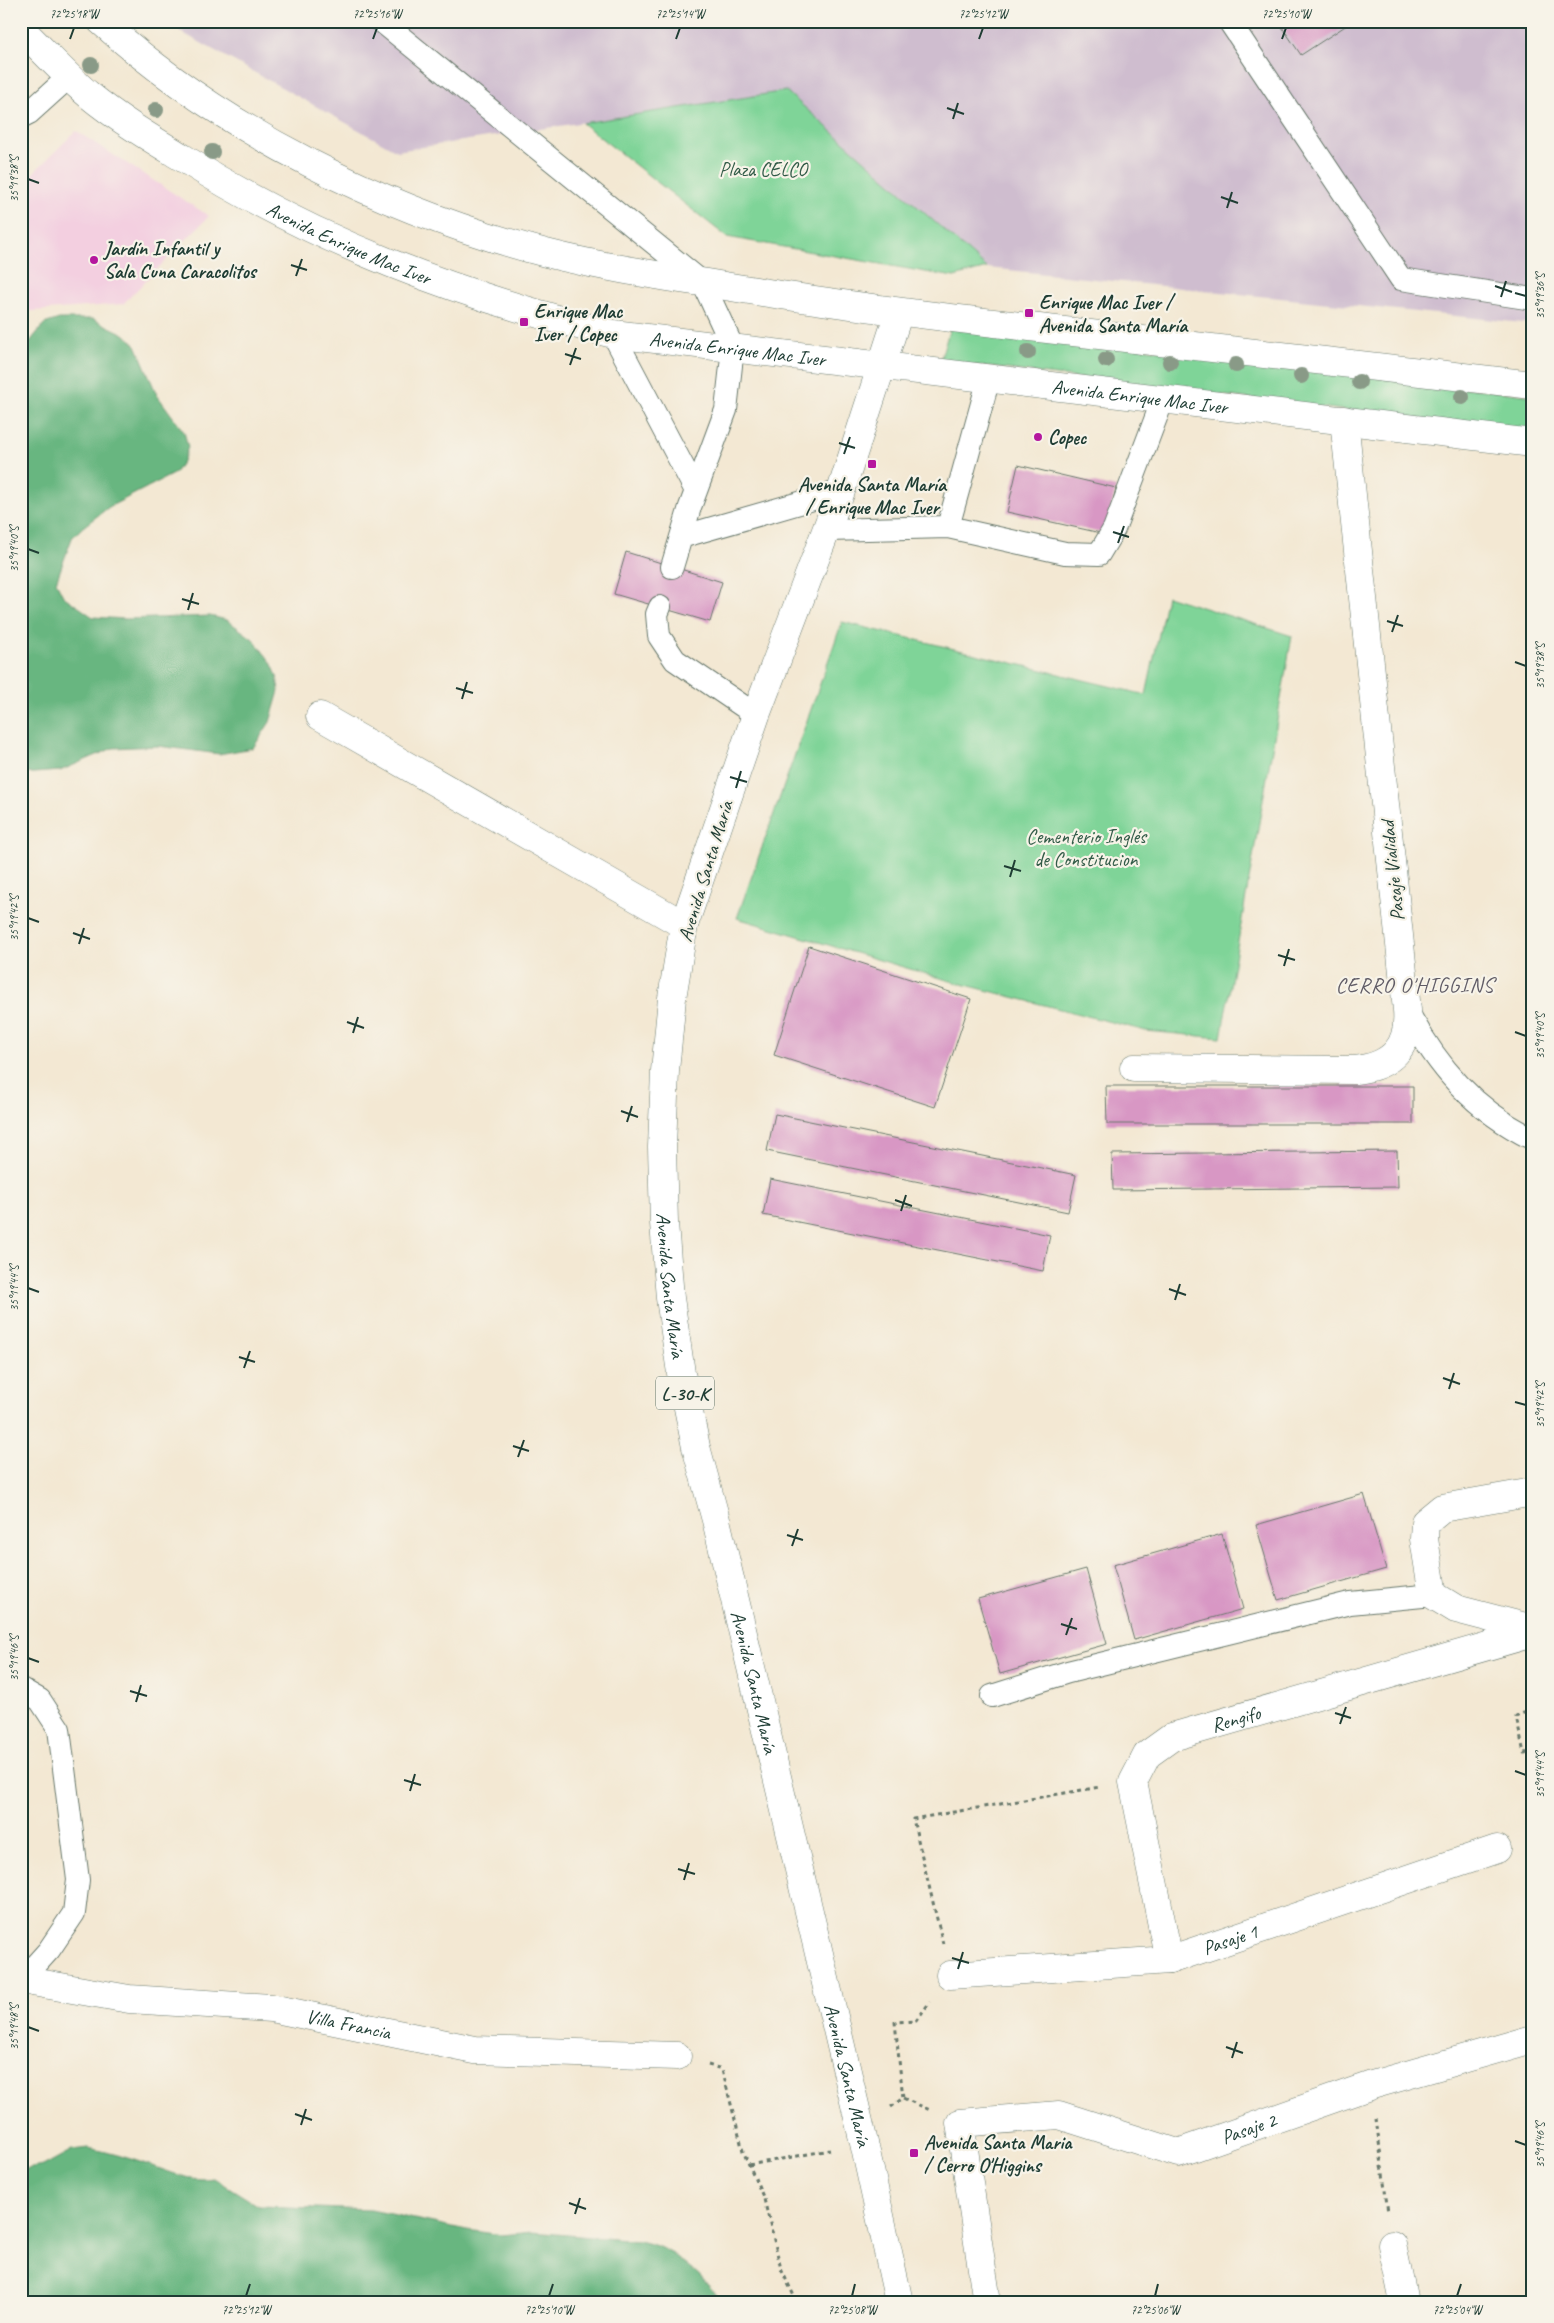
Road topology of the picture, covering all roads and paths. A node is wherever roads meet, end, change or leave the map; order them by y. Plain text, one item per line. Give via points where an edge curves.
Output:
1 (102, 21) edge
2 (381, 21) edge
3 (1229, 21) edge
4 (21, 29) edge
5 (70, 76) junction
6 (21, 117) edge
7 (703, 283) junction
8 (1533, 299) edge
9 (898, 312) junction
10 (613, 334) junction
11 (733, 348) junction
12 (881, 366) junction
13 (989, 378) junction
14 (1533, 386) edge
15 (1163, 399) junction
16 (1344, 420) junction
17 (1533, 443) edge
18 (696, 490) junction
19 (841, 491) junction
20 (948, 527) junction
21 (827, 530) junction
22 (681, 537) junction
23 (672, 566) dead end
24 (660, 607) dead end
25 (756, 715) junction
26 (320, 716) dead end
27 (684, 924) junction
28 (1407, 1010) junction
29 (1134, 1068) dead end
30 (1533, 1139) edge
31 (1533, 1492) edge
32 (1432, 1595) junction
33 (1533, 1629) edge
34 (1533, 1633) edge
35 (21, 1689) edge
36 (992, 1696) dead end
37 (1533, 1708) edge
38 (1533, 1752) edge
39 (1133, 1782) junction
40 (1533, 1828) edge
41 (1533, 1834) edge
42 (1497, 1849) dead end
43 (1169, 1960) junction
44 (950, 1974) junction
45 (22, 1980) edge
46 (1533, 2039) edge
47 (677, 2056) dead end
48 (722, 2069) dead end
49 (1372, 2085) junction
50 (864, 2143) junction
51 (749, 2165) junction
52 (1392, 2245) joint
53 (797, 2302) edge
54 (899, 2302) edge
55 (987, 2302) edge
56 (1404, 2302) edge

1 - 7 street via 137,53 260,135 325,170 392,200 467,229 545,252
2 - 7 lane
3 - 8 lane via 1401,279
4 - 5 street, Avenida Enrique Mac Iver
5 - 6 lane via 30,113
5 - 10 street, Avenida Enrique Mac Iver via 90,95 150,138 276,212 342,244 475,296
7 - 9 street
7 - 11 lane
9 - 12 street, Avenida Santa María / L-30-K
9 - 14 street
10 - 11 street, Avenida Enrique Mac Iver
10 - 18 lane
11 - 12 street, Avenida Enrique Mac Iver
11 - 18 lane via 726,410
12 - 13 street, Avenida Enrique Mac Iver
12 - 19 street, Avenida Santa María / L-30-K
13 - 15 street, Avenida Enrique Mac Iver
13 - 20 lane
15 - 16 street, Avenida Enrique Mac Iver
15 - 20 lane via 1114,529 1098,554 1065,553
16 - 17 street, Avenida Enrique Mac Iver
16 - 28 street, Pasaje Vialidad
18 - 22 lane
19 - 21 street, Avenida Santa María / L-30-K
19 - 22 lane
20 - 21 lane
21 - 25 street, Avenida Santa María / L-30-K
22 - 23 lane
24 - 25 lane via 657,614 659,636 675,660
25 - 27 street, Avenida Santa María / L-30-K
26 - 27 street
27 - 50 street, Avenida Santa María / L-30-K via 672,998 662,1147 664,1232 681,1373 696,1447
28 - 29 street, Pasaje Vialidad via 1407,1030 1399,1049 1387,1061 1372,1068
28 - 30 lane via 1434,1056 1458,1086 1511,1128
31 - 32 street via 1442,1508 1425,1522 1424,1539
32 - 33 street via 1456,1609
32 - 36 lane via 1350,1603 1068,1672
34 - 39 street, Rengifo via 1172,1737 1147,1755
35 - 45 lane via 40,1700 58,1729 78,1880 74,1912 49,1950
37 - 38 path via 1516,1717 1524,1753
39 - 43 street
39 - 44 path via 913,1819
40 - 41 path via 1530,1829
42 - 43 street, Pasaje 1
43 - 44 street, Pasaje 1
44 - 50 path via 916,2021 894,2022 903,2098 882,2114 884,2131
45 - 47 street, Villa Francia via 129,1999 271,2008 475,2050
46 - 49 street, Pasaje 2
48 - 51 path
49 - 52 path
49 - 55 street, Pasaje 2 via 1178,2153 1058,2115 960,2123
50 - 51 path
50 - 54 street, Avenida Santa María / L-30-K
51 - 53 path via 764,2199 781,2270
52 - 56 street

